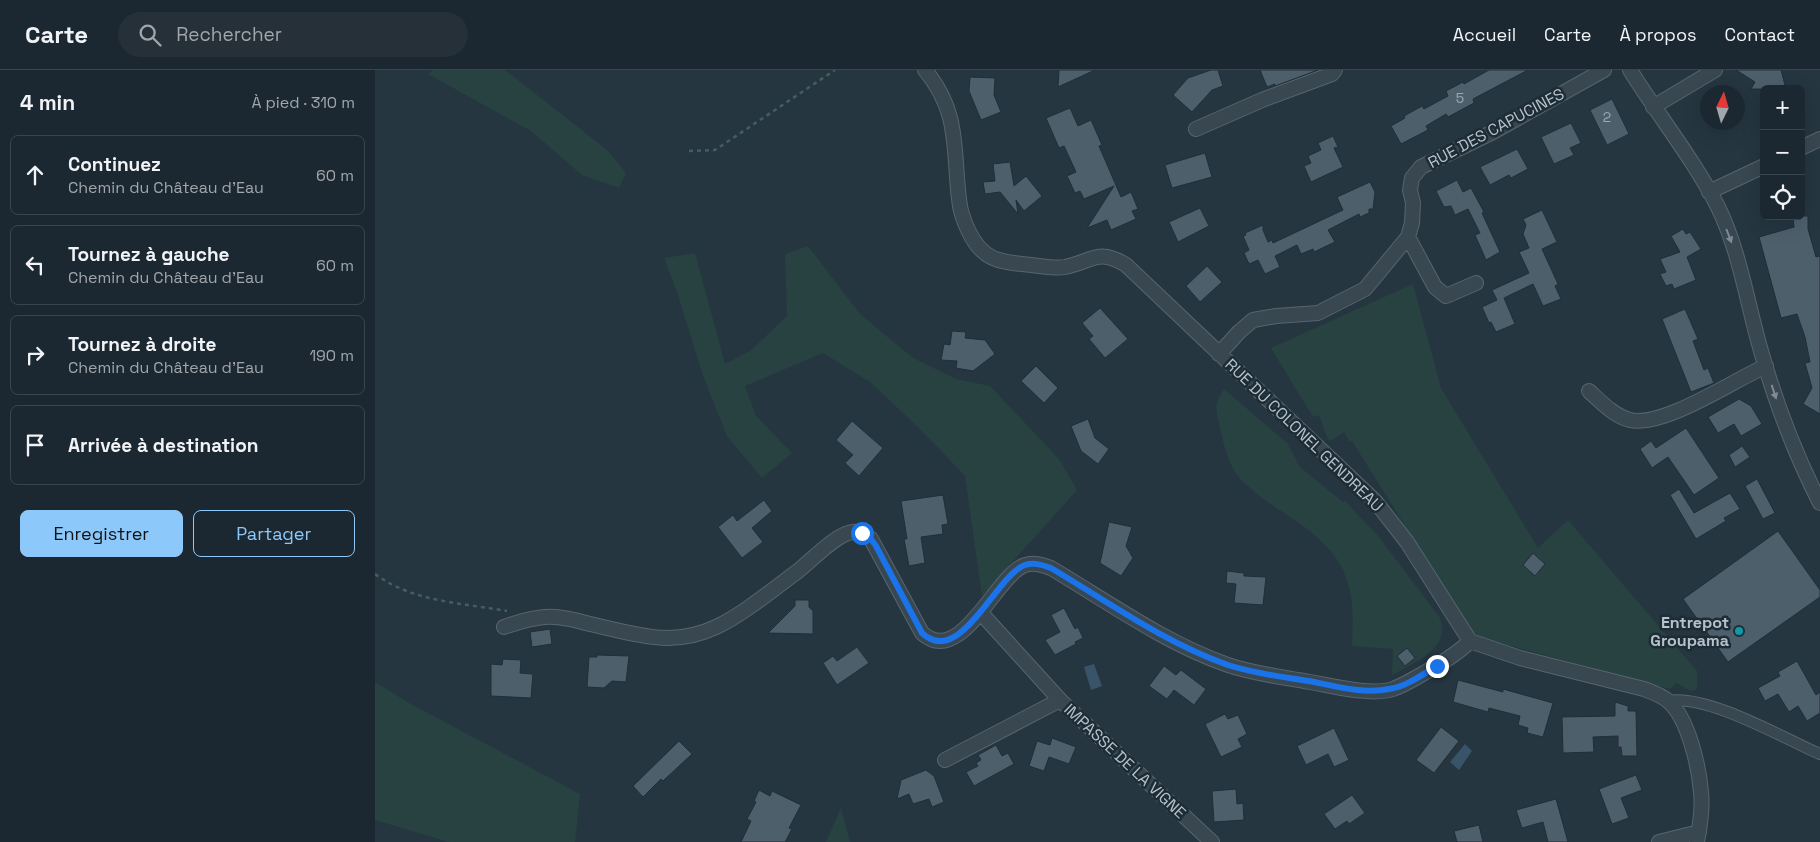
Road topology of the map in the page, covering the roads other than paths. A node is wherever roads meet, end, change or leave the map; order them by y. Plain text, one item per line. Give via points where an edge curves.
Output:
1 (925, 70) edge
2 (1335, 70) edge
3 (1604, 70) edge
4 (1630, 70) edge
5 (1715, 70) edge
6 (1653, 107) junction
7 (1196, 128) dead end
8 (1820, 138) edge
9 (1805, 146) edge
10 (1760, 168) edge
11 (1709, 192) junction
12 (1408, 237) junction
13 (1477, 282) dead end
14 (1219, 354) junction
15 (1766, 366) junction
16 (1589, 391) dead end
17 (1820, 502) edge
18 (981, 613) junction
19 (504, 627) dead end
20 (1470, 641) junction
21 (1061, 700) junction
22 (1669, 701) junction
23 (1820, 754) edge
24 (945, 760) dead end
25 (1698, 837) edge
26 (1212, 842) edge
27 (1659, 842) edge

1 - 14 street, RUE DU COLONEL GENDREAU via 944,96 949,110 959,202 972,239 985,255 999,261 1055,267 1098,256 1117,259
2 - 7 street via 1332,74
3 - 12 street, RUE DES CAPUCINES via 1493,132 1421,167 1412,178 1409,190 1413,204
4 - 6 street
5 - 6 street
6 - 11 street
8 - 9 street
10 - 11 street
11 -> 15 street via 1737,257
12 - 13 street via 1435,287 1446,296
12 - 14 street, RUE DES CAPUCINES via 1365,289 1318,313 1253,320
14 - 20 street, RUE DU COLONEL GENDREAU via 1375,501 1407,542
15 - 16 street via 1682,408 1641,422 1612,411
15 -> 17 street via 1789,436
18 - 19 street via 948,640 928,638 922,633 876,546 862,533 853,532 837,539 735,617 684,638 667,639 568,618 526,619
18 - 20 street via 1013,572 1023,566 1041,564 1161,634 1229,666 1376,691 1412,680
18 - 21 street, IMPASSE DE LA VIGNE
20 - 22 street via 1520,658 1644,689
21 - 24 street, IMPASSE DE LA VIGNE
21 - 26 street, IMPASSE DE LA VIGNE
22 - 23 street via 1716,706
22 - 25 street via 1688,735 1699,774
25 - 27 street

